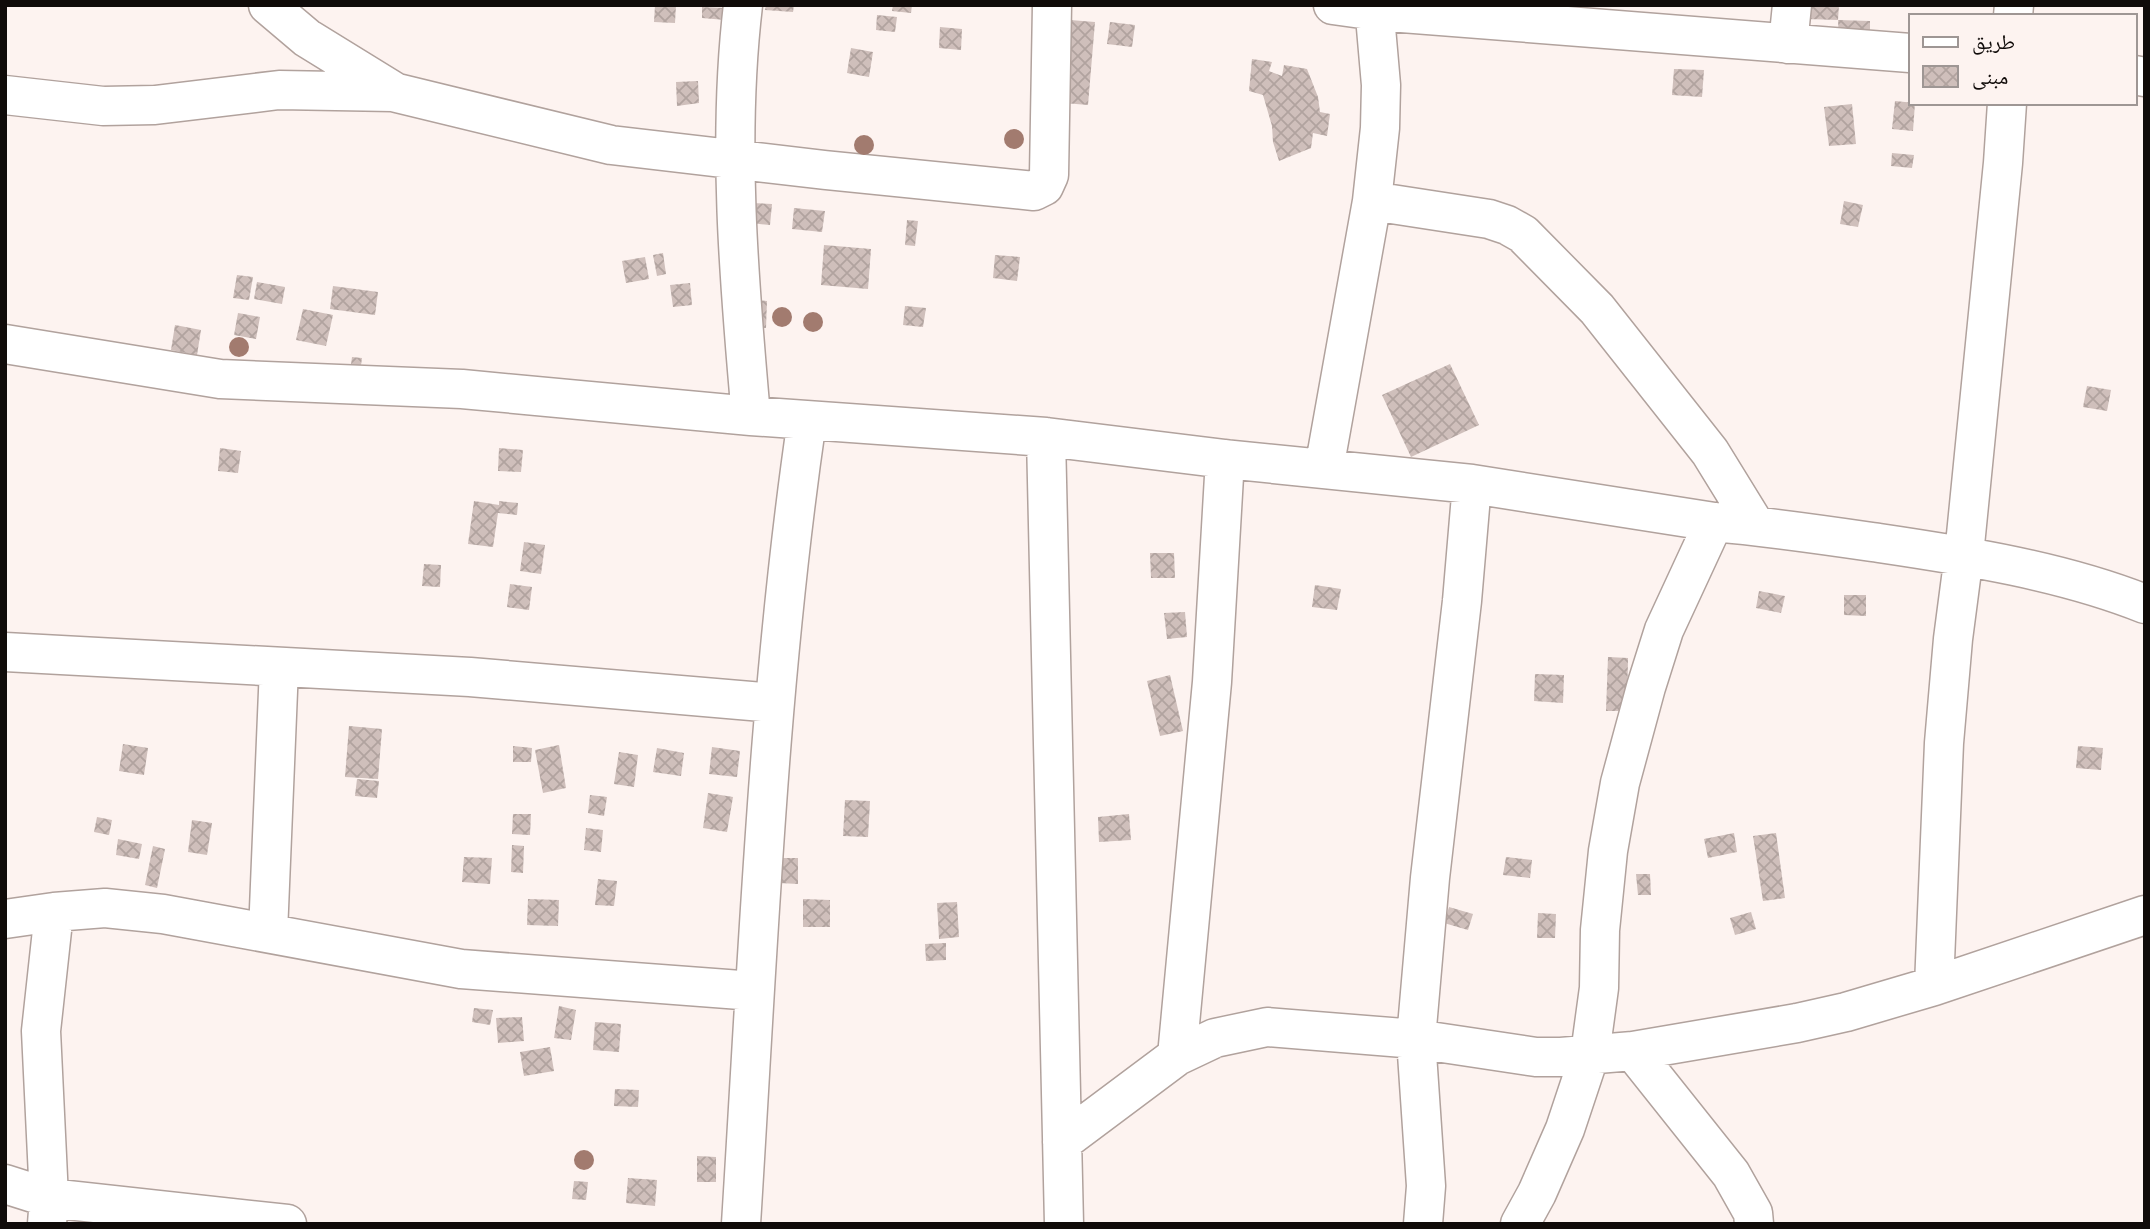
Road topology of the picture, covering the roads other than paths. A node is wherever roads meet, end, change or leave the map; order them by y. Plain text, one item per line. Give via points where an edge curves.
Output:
1 (268, 5) edge
2 (743, 5) edge
3 (1052, 5) edge
4 (1333, 5) edge
5 (1792, 5) edge
6 (1375, 8) edge
7 (1788, 44) junction
8 (1909, 53) edge
9 (393, 92) junction
10 (5, 95) edge
11 (2007, 105) edge
12 (736, 160) junction
13 (1372, 201) junction
14 (5, 344) edge
15 (751, 416) junction
16 (807, 420) junction
17 (1046, 437) junction
18 (1225, 459) junction
19 (1324, 469) junction
20 (1472, 484) junction
21 (1714, 522) junction
22 (1755, 525) junction
23 (1964, 555) junction
24 (2145, 604) edge
25 (5, 652) edge
26 (279, 667) junction
27 (774, 703) junction
28 (54, 912) junction
29 (2145, 915) edge
30 (5, 919) edge
31 (268, 933) junction
32 (1934, 986) junction
33 (754, 991) junction
34 (1416, 1039) junction
35 (1633, 1051) junction
36 (1590, 1054) junction
37 (1177, 1056) junction
38 (1062, 1142) junction
39 (5, 1184) edge
40 (48, 1211) edge
41 (287, 1224) edge
42 (741, 1224) edge
43 (1064, 1224) edge
44 (1423, 1224) edge
45 (1520, 1224) edge
46 (1754, 1224) edge

1 - 9 street via 307,38
2 - 12 street via 736,76
3 - 12 street via 1049,176 1044,186 1034,191
4 - 6 street
5 - 7 street
6 - 7 street
6 - 13 street via 1381,85
7 - 8 street
9 - 10 street via 279,90 155,105 103,106
9 - 12 street via 611,145
11 - 23 street
12 - 15 street
13 - 19 street
13 - 22 street via 1489,219 1523,234 1597,309 1661,388 1710,452
14 - 15 street via 219,379 462,389
15 - 16 street
16 - 17 street
16 - 27 street
17 - 18 street
17 - 38 street
18 - 19 street
18 - 37 street via 1212,682
19 - 20 street
20 - 21 street
20 - 34 street
21 - 22 street
21 - 36 street via 1664,630 1620,783 1608,851
22 - 23 street
23 - 24 street
23 - 32 street via 1944,743
25 - 26 street
26 - 27 street via 470,677
26 - 31 street
27 - 33 street
28 - 30 street
28 - 31 street via 105,908
28 - 40 street via 41,1031
29 - 32 street
31 - 33 street via 461,969
32 - 35 street via 1797,1023
33 - 42 street
34 - 36 street via 1536,1057
34 - 37 street via 1267,1027 1215,1038
34 - 44 street via 1426,1185
35 - 36 street
35 - 46 street via 1731,1174 1753,1213
36 - 45 street via 1565,1129
37 - 38 street
38 - 43 street
39 - 40 street
40 - 41 street

